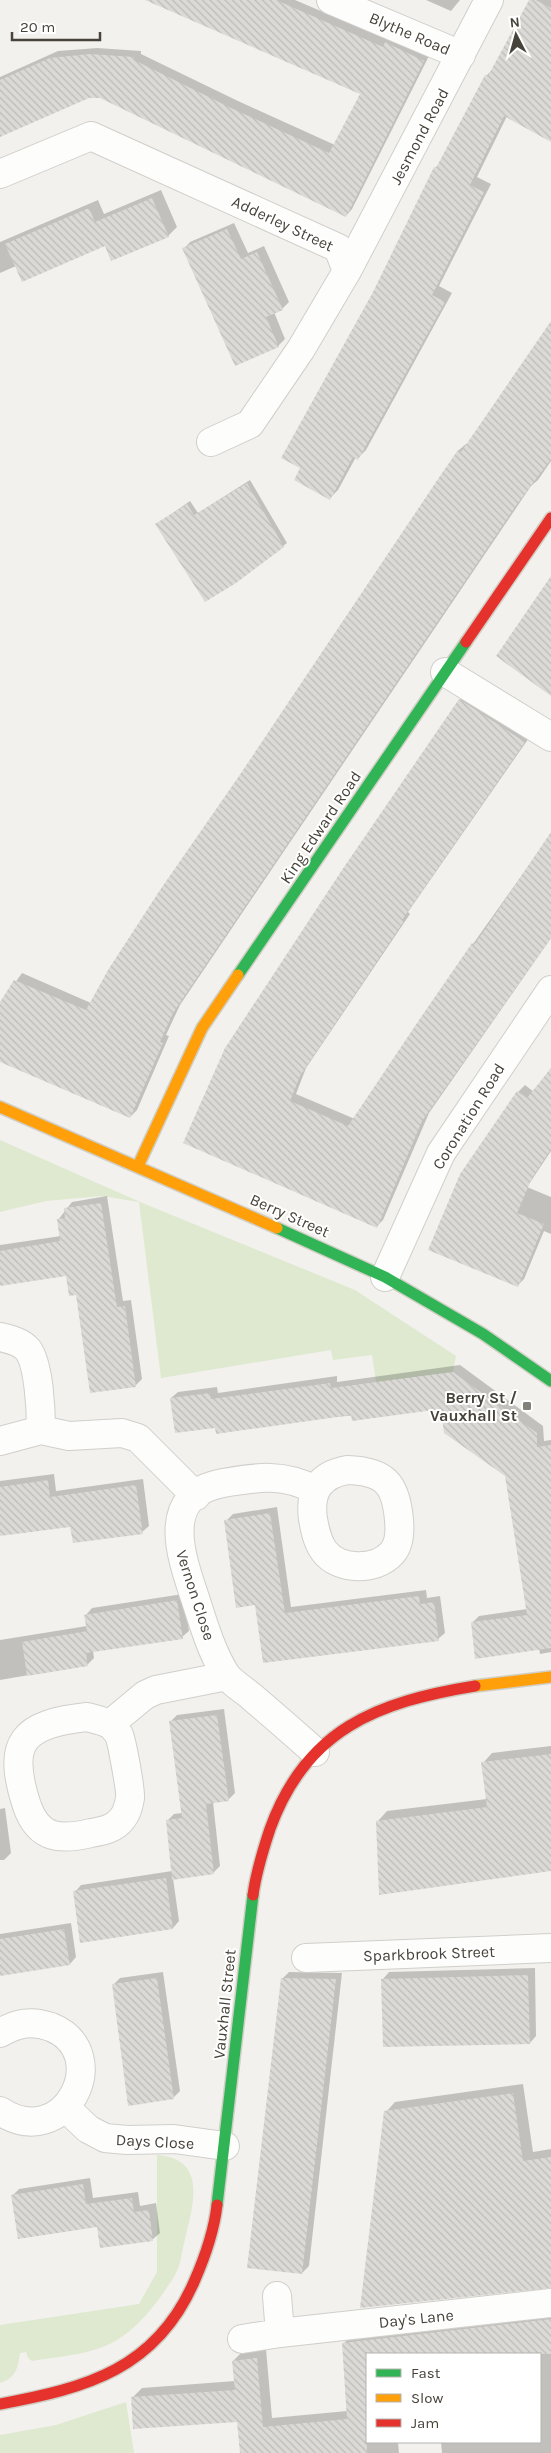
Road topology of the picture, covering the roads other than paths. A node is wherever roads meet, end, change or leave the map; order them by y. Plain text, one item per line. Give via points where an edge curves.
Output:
1 (331, 0) edge
2 (488, 0) edge
3 (461, 55) junction
4 (0, 174) edge
5 (347, 271) junction
6 (211, 442) dead end
7 (551, 518) edge
8 (445, 672) junction
9 (551, 737) edge
10 (551, 990) edge
11 (0, 1107) edge
12 (138, 1166) junction
13 (386, 1277) junction
14 (0, 1337) edge
15 (551, 1381) edge
16 (41, 1430) junction
17 (0, 1441) edge
18 (315, 1490) dead end
19 (196, 1496) junction
20 (227, 1676) junction
21 (551, 1677) edge
22 (110, 1724) junction
23 (315, 1752) junction
24 (9, 1766) edge
25 (551, 1948) edge
26 (306, 1958) dead end
27 (0, 2033) edge
28 (66, 2108) junction
29 (4, 2116) edge
30 (225, 2146) junction
31 (277, 2296) dead end
32 (551, 2303) edge
33 (280, 2332) junction
34 (242, 2339) dead end
35 (0, 2404) edge

1 - 3 street, Blythe Road
2 - 3 street, Jesmond Road
3 - 5 street, Jesmond Road
4 - 5 street, Adderley Street via 91,136 338,248
5 - 6 street via 301,349 250,424
7 - 8 street, King Edward Road
8 - 9 street
8 - 12 street, King Edward Road via 202,1028
10 - 13 street, Coronation Road via 441,1153
11 - 12 street, Berry Street
12 - 13 street, Berry Street
13 - 15 street, Berry Street via 483,1334
14 - 16 street via 13,1340 27,1349 34,1363
16 - 17 street
16 - 19 street via 70,1436 122,1433 138,1438
18 - 19 street, Vernon Close via 298,1481 255,1479 216,1485
19 - 20 street, Vernon Close via 188,1503 180,1519 180,1552 206,1633
20 - 22 street via 156,1690 145,1695
20 - 23 street, Vernon Close
21 - 23 street, Vauxhall Street via 421,1696 377,1710 347,1726
22 - 24 street via 87,1717 52,1721 40,1726 25,1740
22 - 24 street via 119,1735 131,1797 123,1818 106,1830 60,1838 39,1828
23 - 30 street, Vauxhall Street via 293,1779 263,1849 254,1890
25 - 26 street, Sparkbrook Street
27 - 28 street via 12,2026 40,2023 60,2031 72,2043 81,2072 79,2087
28 - 29 street via 52,2118 39,2121 21,2121
28 - 30 street, Days Close via 88,2129 105,2138 174,2139
30 - 35 street, Vauxhall Street via 209,2246 184,2302 164,2332 149,2348 104,2375 53,2393
31 - 33 street
32 - 33 street, Day's Lane
33 - 34 street, Day's Lane

